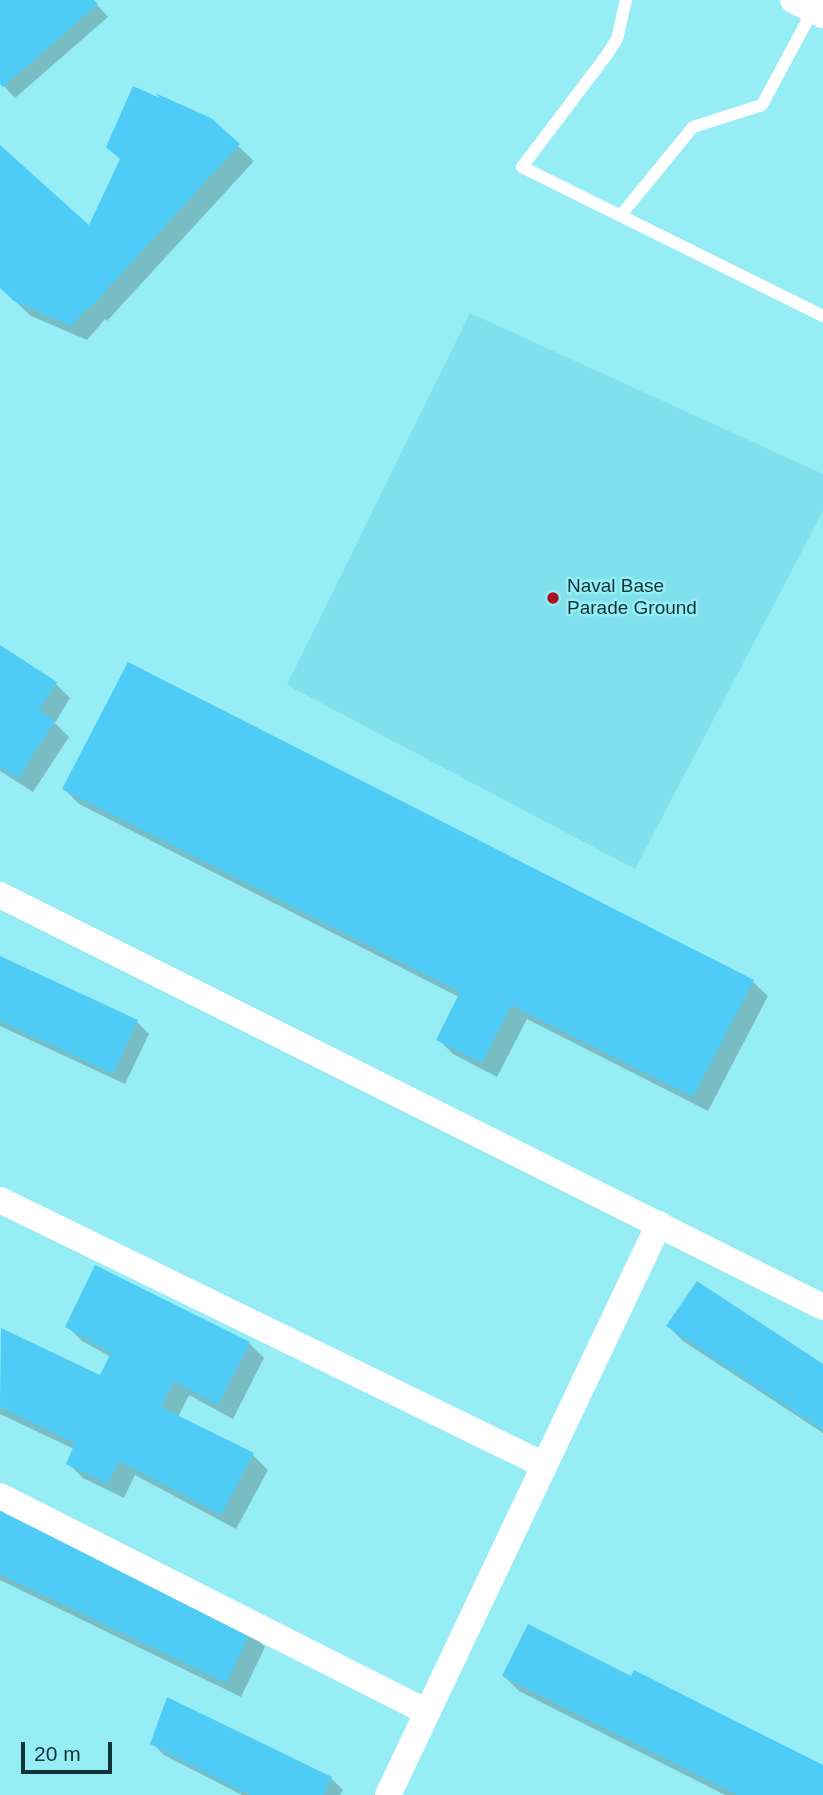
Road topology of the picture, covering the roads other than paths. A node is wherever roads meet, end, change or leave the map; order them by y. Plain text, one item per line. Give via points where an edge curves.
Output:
1 (626, 0) edge
2 (810, 8) edge
3 (621, 215) junction
4 (823, 316) edge
5 (0, 895) edge
6 (0, 1200) edge
7 (659, 1224) junction
8 (823, 1307) edge
9 (544, 1465) junction
10 (0, 1496) edge
11 (427, 1712) junction
12 (388, 1795) edge

1 - 3 lane via 617,38 606,56 522,167
2 - 3 lane via 762,105 693,127
3 - 4 lane
5 - 7 street
6 - 9 street
7 - 8 street
7 - 9 street
9 - 11 street
10 - 11 street
11 - 12 street

